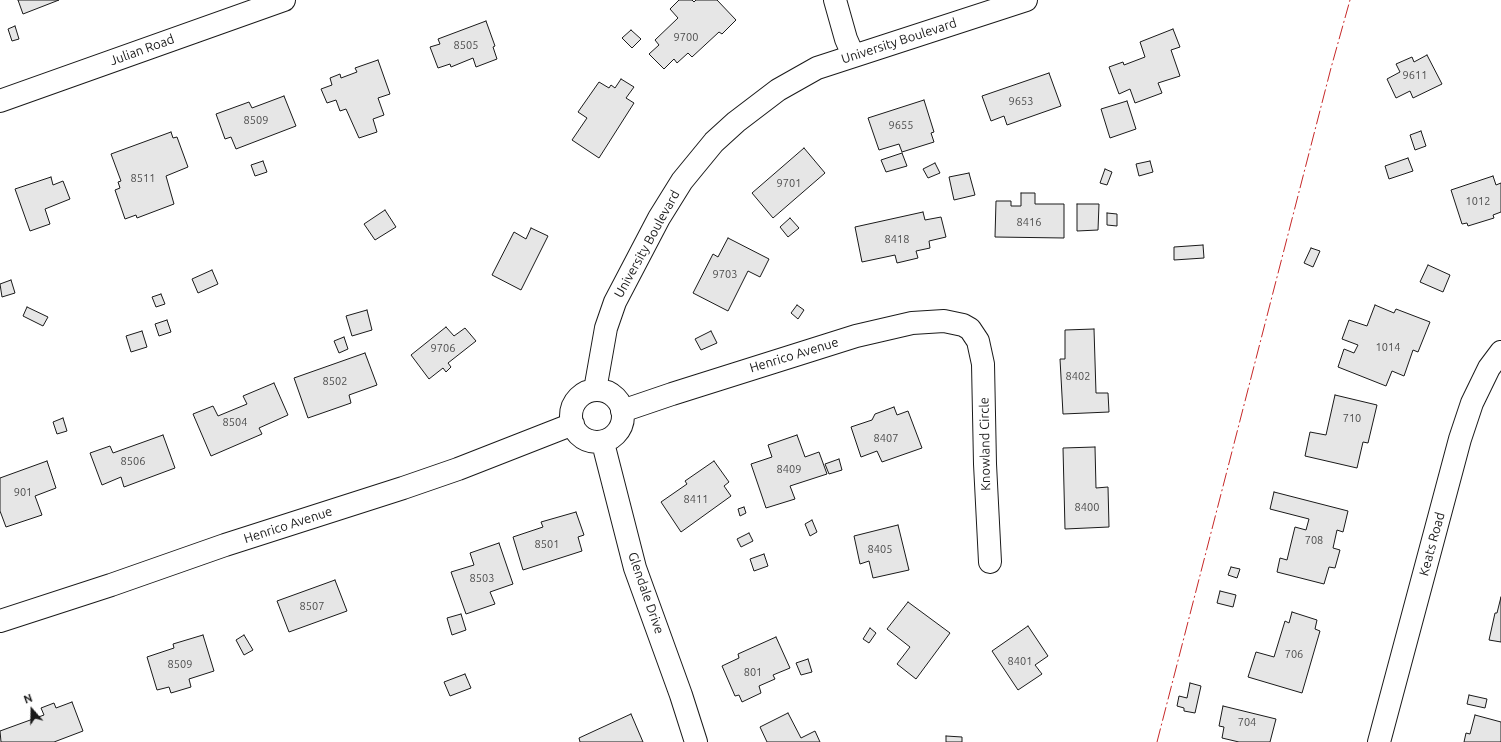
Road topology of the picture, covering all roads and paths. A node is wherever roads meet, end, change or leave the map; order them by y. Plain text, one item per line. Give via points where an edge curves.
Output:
1 (284, 0) edge
2 (835, 0) edge
3 (1026, 0) edge
4 (853, 55) junction
5 (0, 101) edge
6 (970, 329) joint
7 (1501, 352) edge
8 (595, 390) junction
9 (622, 411) junction
10 (573, 424) junction
11 (603, 442) junction
12 (990, 562) dead end
13 (0, 620) edge
14 (696, 742) edge
15 (1379, 742) edge

1 - 5 street, Julian Road
2 - 4 street
3 - 4 street, University Boulevard
4 - 8 street, University Boulevard via 817,68 778,90 714,142 682,181 659,218 615,302 606,328
6 - 9 street, Henrico Avenue via 964,325 944,321 912,323 856,336
6 - 12 street, Knowland Circle via 978,341 984,364 985,464
7 - 15 street, Keats Road via 1489,368 1472,403 1460,439
8 - 9 street via 613,395
8 - 10 street via 584,393 575,402 571,411
9 - 11 street via 622,424 617,433
10 - 11 street via 576,432 584,439
10 - 13 street, Henrico Avenue via 403,488
11 - 14 street, Glendale Drive via 635,568

